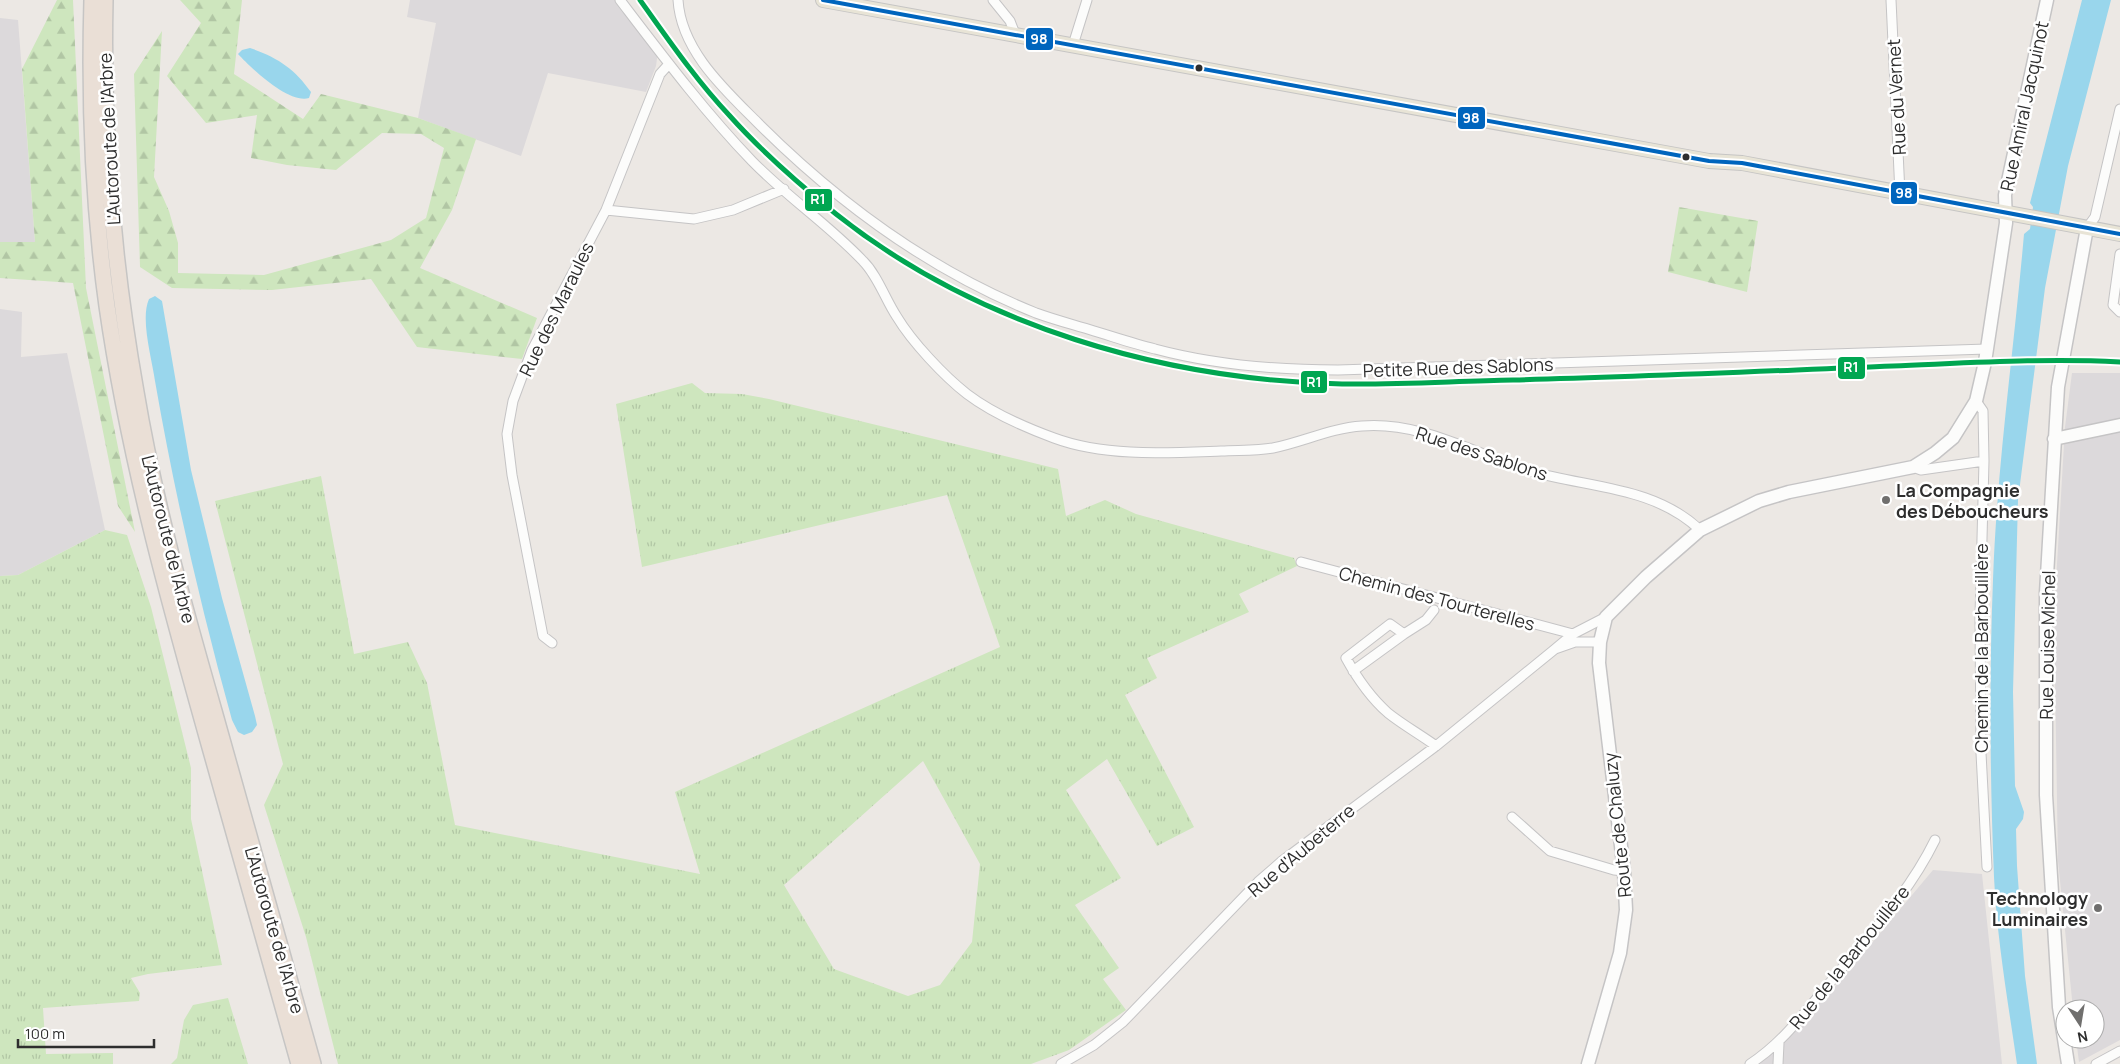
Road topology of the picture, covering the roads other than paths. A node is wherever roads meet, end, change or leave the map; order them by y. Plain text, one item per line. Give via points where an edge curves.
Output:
1 (92, 0) edge
2 (104, 0) edge
3 (620, 0) edge
4 (678, 0) edge
5 (823, 0) edge
6 (993, 0) edge
7 (1087, 0) edge
8 (1891, 0) edge
9 (2047, 0) edge
10 (1015, 34) junction
11 (1073, 45) junction
12 (669, 64) junction
13 (2120, 109) edge
14 (784, 189) junction
15 (1900, 194) junction
16 (606, 210) junction
17 (2004, 213) junction
18 (2087, 228) junction
19 (2120, 234) edge
20 (2120, 254) edge
21 (2120, 312) edge
22 (1987, 349) junction
23 (1976, 401) junction
24 (2120, 425) edge
25 (2054, 439) junction
26 (1984, 462) junction
27 (1913, 466) junction
28 (1700, 530) junction
29 (1301, 562) dead end
30 (1434, 610) dead end
31 (1606, 617) junction
32 (1404, 634) junction
33 (1573, 634) junction
34 (1600, 642) junction
35 (552, 643) dead end
36 (1554, 649) junction
37 (1353, 671) junction
38 (1436, 746) junction
39 (1512, 817) dead end
40 (1935, 840) dead end
41 (1987, 867) dead end
42 (1624, 871) junction
43 (1779, 1043) junction
44 (2120, 1051) edge
45 (299, 1064) edge
46 (313, 1064) edge
47 (1060, 1064) edge
48 (1588, 1064) edge
49 (1750, 1064) edge
50 (1778, 1064) edge
51 (2068, 1064) edge
52 (2096, 1064) edge

1 - 45 highway, L'Autoroute de l'Arbre via 91,92 97,216 124,405 163,578
2 - 46 highway, L'Autoroute de l'Arbre via 112,217 136,393 176,575
3 - 12 street
4 - 22 street, Petite Rue des Sablons via 681,21 697,55 738,103 789,154 893,237 962,277 1036,313 1155,349 1222,363 1297,370
5 - 10 main road
6 - 10 street via 1010,21
7 - 11 street
8 - 15 street, Rue du Vernet
9 - 17 street, Rue Amiral Jacquinot via 2005,195
10 - 11 main road
11 - 15 main road
12 - 14 street, Rue des Sablons via 754,163
12 - 16 street, Rue des Maraules via 660,74
13 - 18 street via 2095,217
14 - 16 street via 733,210 694,219
14 - 28 street, Rue des Sablons via 867,264 897,318 918,345 967,394 1007,418 1056,439 1126,451 1268,449 1333,431 1380,425 1424,432 1532,471 1641,496 1678,514
15 - 17 main road
16 - 35 street, Rue des Maraules via 532,350 512,401 507,434 543,636
17 - 18 main road
17 - 22 street via 2006,223
18 - 19 main road
18 - 25 street, Rue Louise Michel via 2061,357
20 - 21 street via 2113,302 2114,308
22 - 23 street
23 - 26 street, Chemin de la Barbouillère via 1983,411
23 - 27 street via 1953,438 1935,454
24 - 25 street
25 - 51 street, Rue Louise Michel via 2046,593 2046,795 2059,1007
26 - 27 street via 1921,470
26 - 41 street, Chemin de la Barbouillère via 1981,752
27 - 28 street via 1759,501
28 - 31 street via 1646,576
29 - 33 street, Chemin des Tourterelles
30 - 32 street via 1426,620
31 - 33 street, Rue d'Aubeterre
31 - 34 street, Route de Chaluzy
32 - 37 street
32 - 37 street via 1390,624 1346,658
33 - 36 street, Rue d'Aubeterre
34 - 36 street, Rue d'Aubeterre via 1576,642
34 - 42 street, Route de Chaluzy via 1599,663
36 - 38 street, Rue d'Aubeterre
37 - 38 street via 1389,713
38 - 47 street, Rue d'Aubeterre via 1282,861 1123,1022 1094,1045
39 - 42 street via 1550,851
40 - 43 street, Rue de la Barbouillère via 1898,902
42 - 48 street, Route de Chaluzy via 1626,910 1620,953
43 - 49 street, Rue de la Barbouillère
43 - 50 street
44 - 52 street

